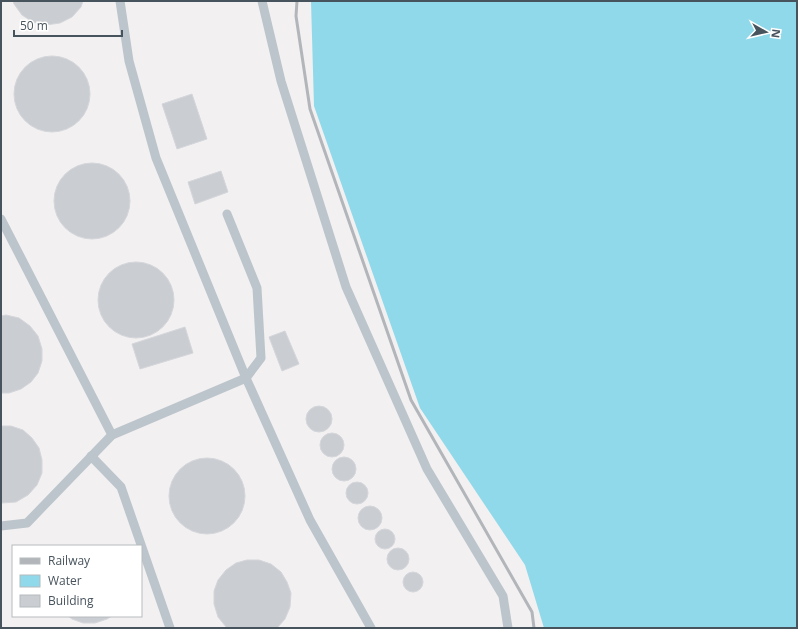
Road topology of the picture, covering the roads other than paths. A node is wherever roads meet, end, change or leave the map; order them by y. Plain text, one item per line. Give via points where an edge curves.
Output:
1 (120, 1) edge
2 (262, 1) edge
3 (227, 214) dead end
4 (1, 219) edge
5 (246, 378) junction
6 (112, 435) junction
7 (91, 456) junction
8 (1, 526) edge
9 (141, 545) edge
10 (142, 548) edge
11 (170, 628) edge
12 (371, 628) edge
13 (508, 628) edge

1 - 5 lane via 129,61 156,158
2 - 13 lane via 281,81 346,287 427,469 504,596
3 - 5 lane via 257,288 261,358
4 - 6 lane
5 - 6 lane
5 - 12 lane via 310,520
6 - 7 lane
7 - 8 lane via 27,523
7 - 9 lane via 121,488
10 - 11 lane

